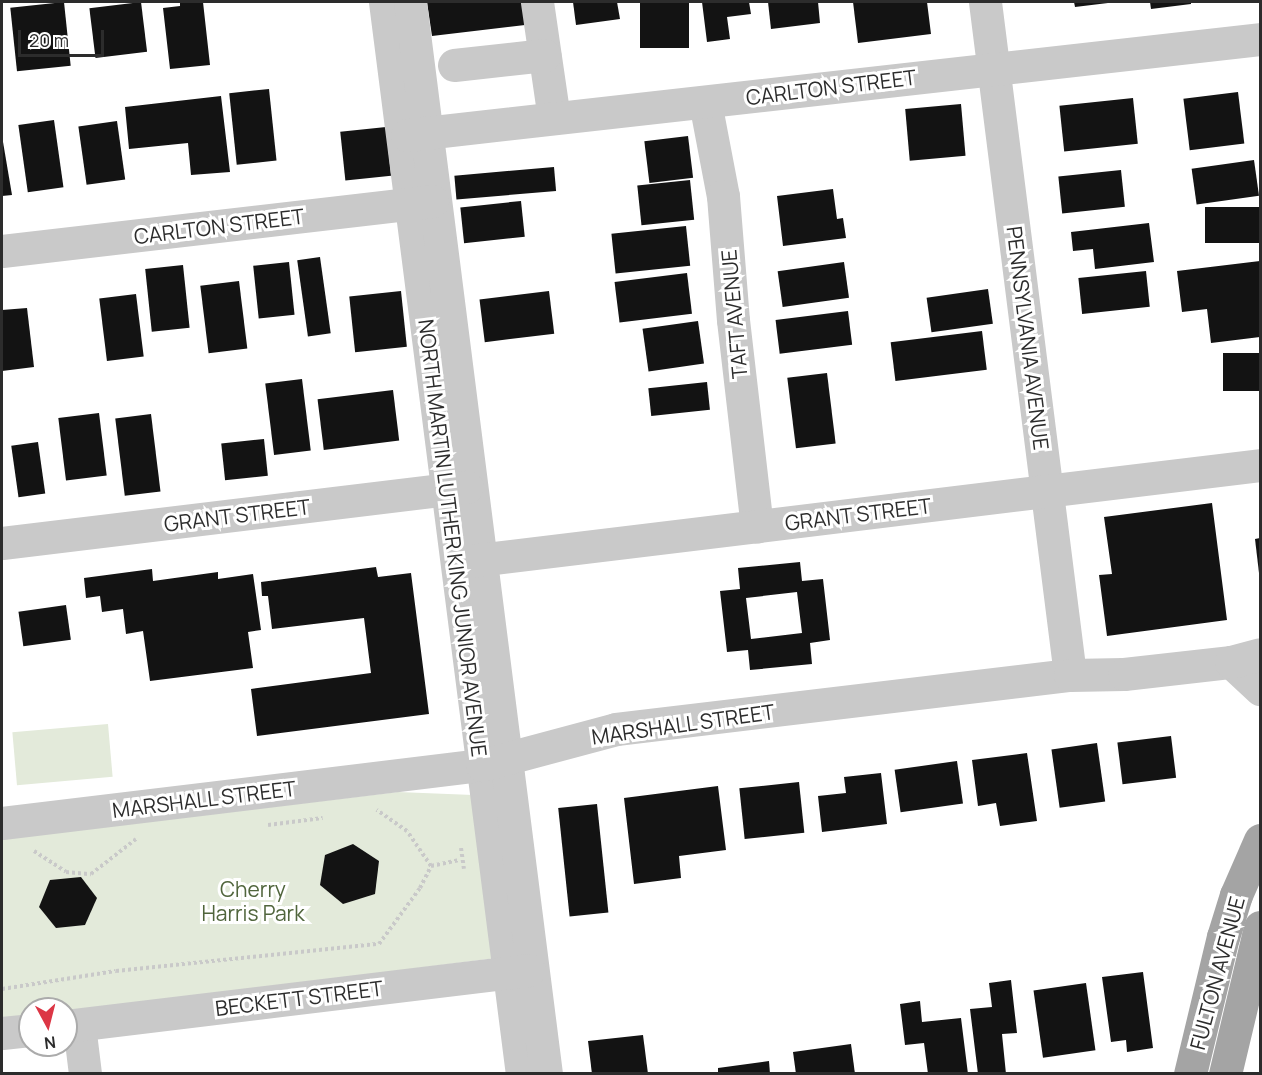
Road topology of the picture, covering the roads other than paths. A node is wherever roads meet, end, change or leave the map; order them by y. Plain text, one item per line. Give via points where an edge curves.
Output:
1 (385, 2) edge
2 (410, 2) edge
3 (537, 2) edge
4 (985, 2) edge
5 (1260, 39) edge
6 (544, 55) junction
7 (454, 65) dead end
8 (993, 68) junction
9 (705, 102) junction
10 (554, 118) junction
11 (414, 134) junction
12 (424, 202) junction
13 (2, 252) edge
14 (1260, 465) edge
15 (459, 488) junction
16 (1047, 491) junction
17 (758, 527) junction
18 (2, 543) edge
19 (469, 561) junction
20 (1246, 658) edge
21 (1070, 675) junction
22 (1260, 689) edge
23 (495, 762) junction
24 (2, 823) edge
25 (1260, 840) edge
26 (1225, 930) junction
27 (1259, 935) edge
28 (520, 971) junction
29 (78, 1025) edge
30 (18, 1031) edge
31 (2, 1033) edge
32 (78, 1047) edge
33 (86, 1074) edge
34 (522, 1074) edge
35 (546, 1074) edge
36 (1190, 1074) edge
37 (1225, 1074) edge

1 - 11 street, NORTH MARTIN LUTHER KING JUNIOR AVENUE
2 - 11 street, NORTH MARTIN LUTHER KING JUNIOR AVENUE
3 - 6 street
4 - 8 street, PENNSYLVANIA AVENUE
5 - 8 street, CARLTON STREET
6 - 7 street
6 - 10 street
8 - 9 street, CARLTON STREET
8 - 16 street, PENNSYLVANIA AVENUE
9 - 10 street, CARLTON STREET
9 - 17 street, TAFT AVENUE via 723,196 733,320
10 - 11 street, CARLTON STREET
11 - 12 street, NORTH MARTIN LUTHER KING JUNIOR AVENUE
12 - 13 street, CARLTON STREET
12 - 15 street, NORTH MARTIN LUTHER KING JUNIOR AVENUE
14 - 16 street, GRANT STREET
15 - 18 street, GRANT STREET
15 - 19 street, NORTH MARTIN LUTHER KING JUNIOR AVENUE
16 - 17 street, GRANT STREET
16 - 21 street, PENNSYLVANIA AVENUE
17 - 19 street, GRANT STREET
19 - 23 street, NORTH MARTIN LUTHER KING JUNIOR AVENUE
20 - 21 street, MARSHALL STREET via 1125,674
20 - 22 street
21 - 23 street, MARSHALL STREET via 616,729
23 - 24 street, MARSHALL STREET
23 - 28 street, NORTH MARTIN LUTHER KING JUNIOR AVENUE
25 - 26 main road, FULTON AVENUE
26 - 27 street
26 - 36 main road, FULTON AVENUE
27 - 37 main road, FULTON AVENUE
28 - 29 street, BECKETT STREET
28 - 34 street, NORTH MARTIN LUTHER KING JUNIOR AVENUE
28 - 35 street, NORTH MARTIN LUTHER KING JUNIOR AVENUE
30 - 31 street
32 - 33 street

